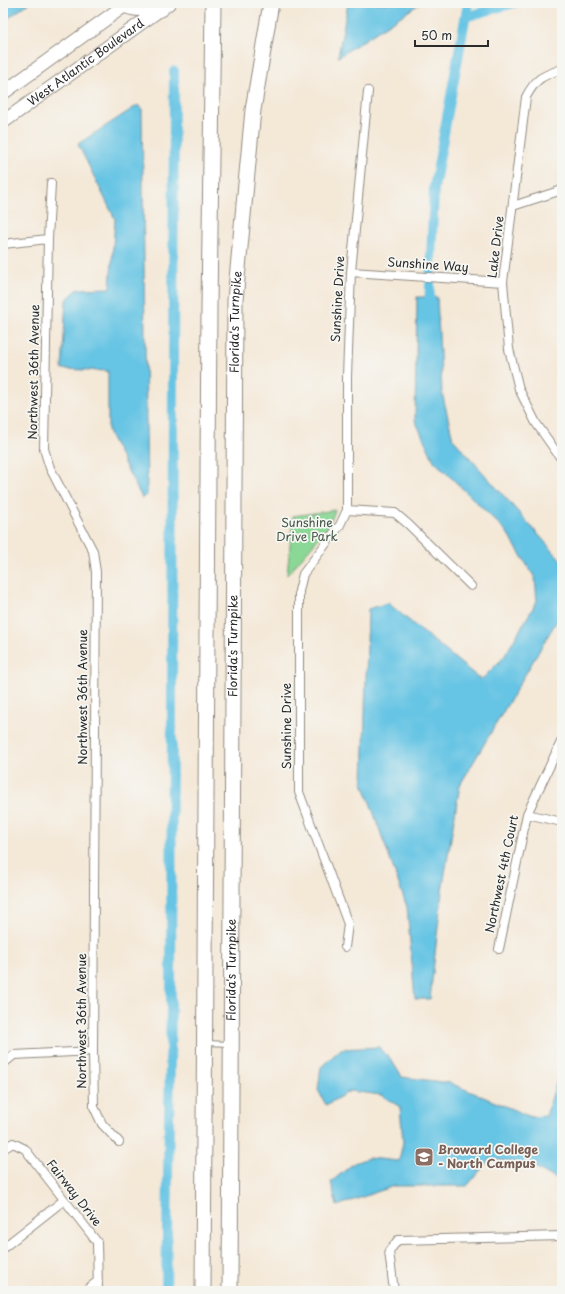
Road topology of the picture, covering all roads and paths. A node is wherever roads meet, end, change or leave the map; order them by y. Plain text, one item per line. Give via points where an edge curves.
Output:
1 (213, 3) edge
2 (271, 3) edge
3 (126, 4) edge
4 (165, 6) edge
5 (562, 70) edge
6 (368, 91) dead end
7 (3, 93) edge
8 (3, 122) edge
9 (51, 183) dead end
10 (562, 190) edge
11 (514, 206) junction
12 (48, 239) junction
13 (3, 244) edge
14 (351, 272) junction
15 (503, 282) junction
16 (562, 460) edge
17 (347, 510) junction
18 (471, 586) dead end
19 (562, 740) edge
20 (527, 814) junction
21 (562, 822) edge
22 (345, 947) dead end
23 (499, 949) dead end
24 (205, 1043) junction
25 (231, 1044) junction
26 (93, 1051) junction
27 (3, 1064) edge
28 (119, 1142) dead end
29 (3, 1149) edge
30 (64, 1200) junction
31 (562, 1236) edge
32 (3, 1248) edge
33 (98, 1281) junction
34 (86, 1291) edge
35 (98, 1291) edge
36 (203, 1291) edge
37 (230, 1291) edge
38 (394, 1291) edge

1 - 24 highway
2 - 25 highway, Florida's Turnpike via 254,110 235,300
3 - 4 highway
3 - 7 main road, West Atlantic Boulevard
4 - 8 main road, West Atlantic Boulevard
5 - 11 street, Lake Drive via 541,76 532,84 526,97
6 - 14 street, Sunshine Drive
9 - 12 street, Northwest 36th Avenue
10 - 11 street
11 - 15 street, Lake Drive
12 - 13 street
12 - 26 street, Northwest 36th Avenue via 44,449 50,468 93,551 96,572
14 - 15 street, Sunshine Way
14 - 17 street, Sunshine Drive via 347,376
15 - 16 street, Lake Drive via 509,349 519,389 536,423
17 - 18 street via 395,513
17 - 22 street, Sunshine Drive via 340,525 303,574 299,591 299,792 348,924
19 - 20 street, Northwest 4th Court
20 - 21 street
20 - 23 street, Northwest 4th Court
24 - 25 lane
24 - 36 highway
25 - 37 highway, Florida's Turnpike
26 - 27 street via 14,1055
26 - 28 street, Northwest 36th Avenue via 94,1107 102,1124
29 - 30 street, Fairway Drive via 13,1143 25,1149
30 - 32 street
30 - 33 street, Fairway Drive via 97,1242
31 - 38 street via 398,1240 389,1251
33 - 34 street
33 - 35 street, Fairway Drive

